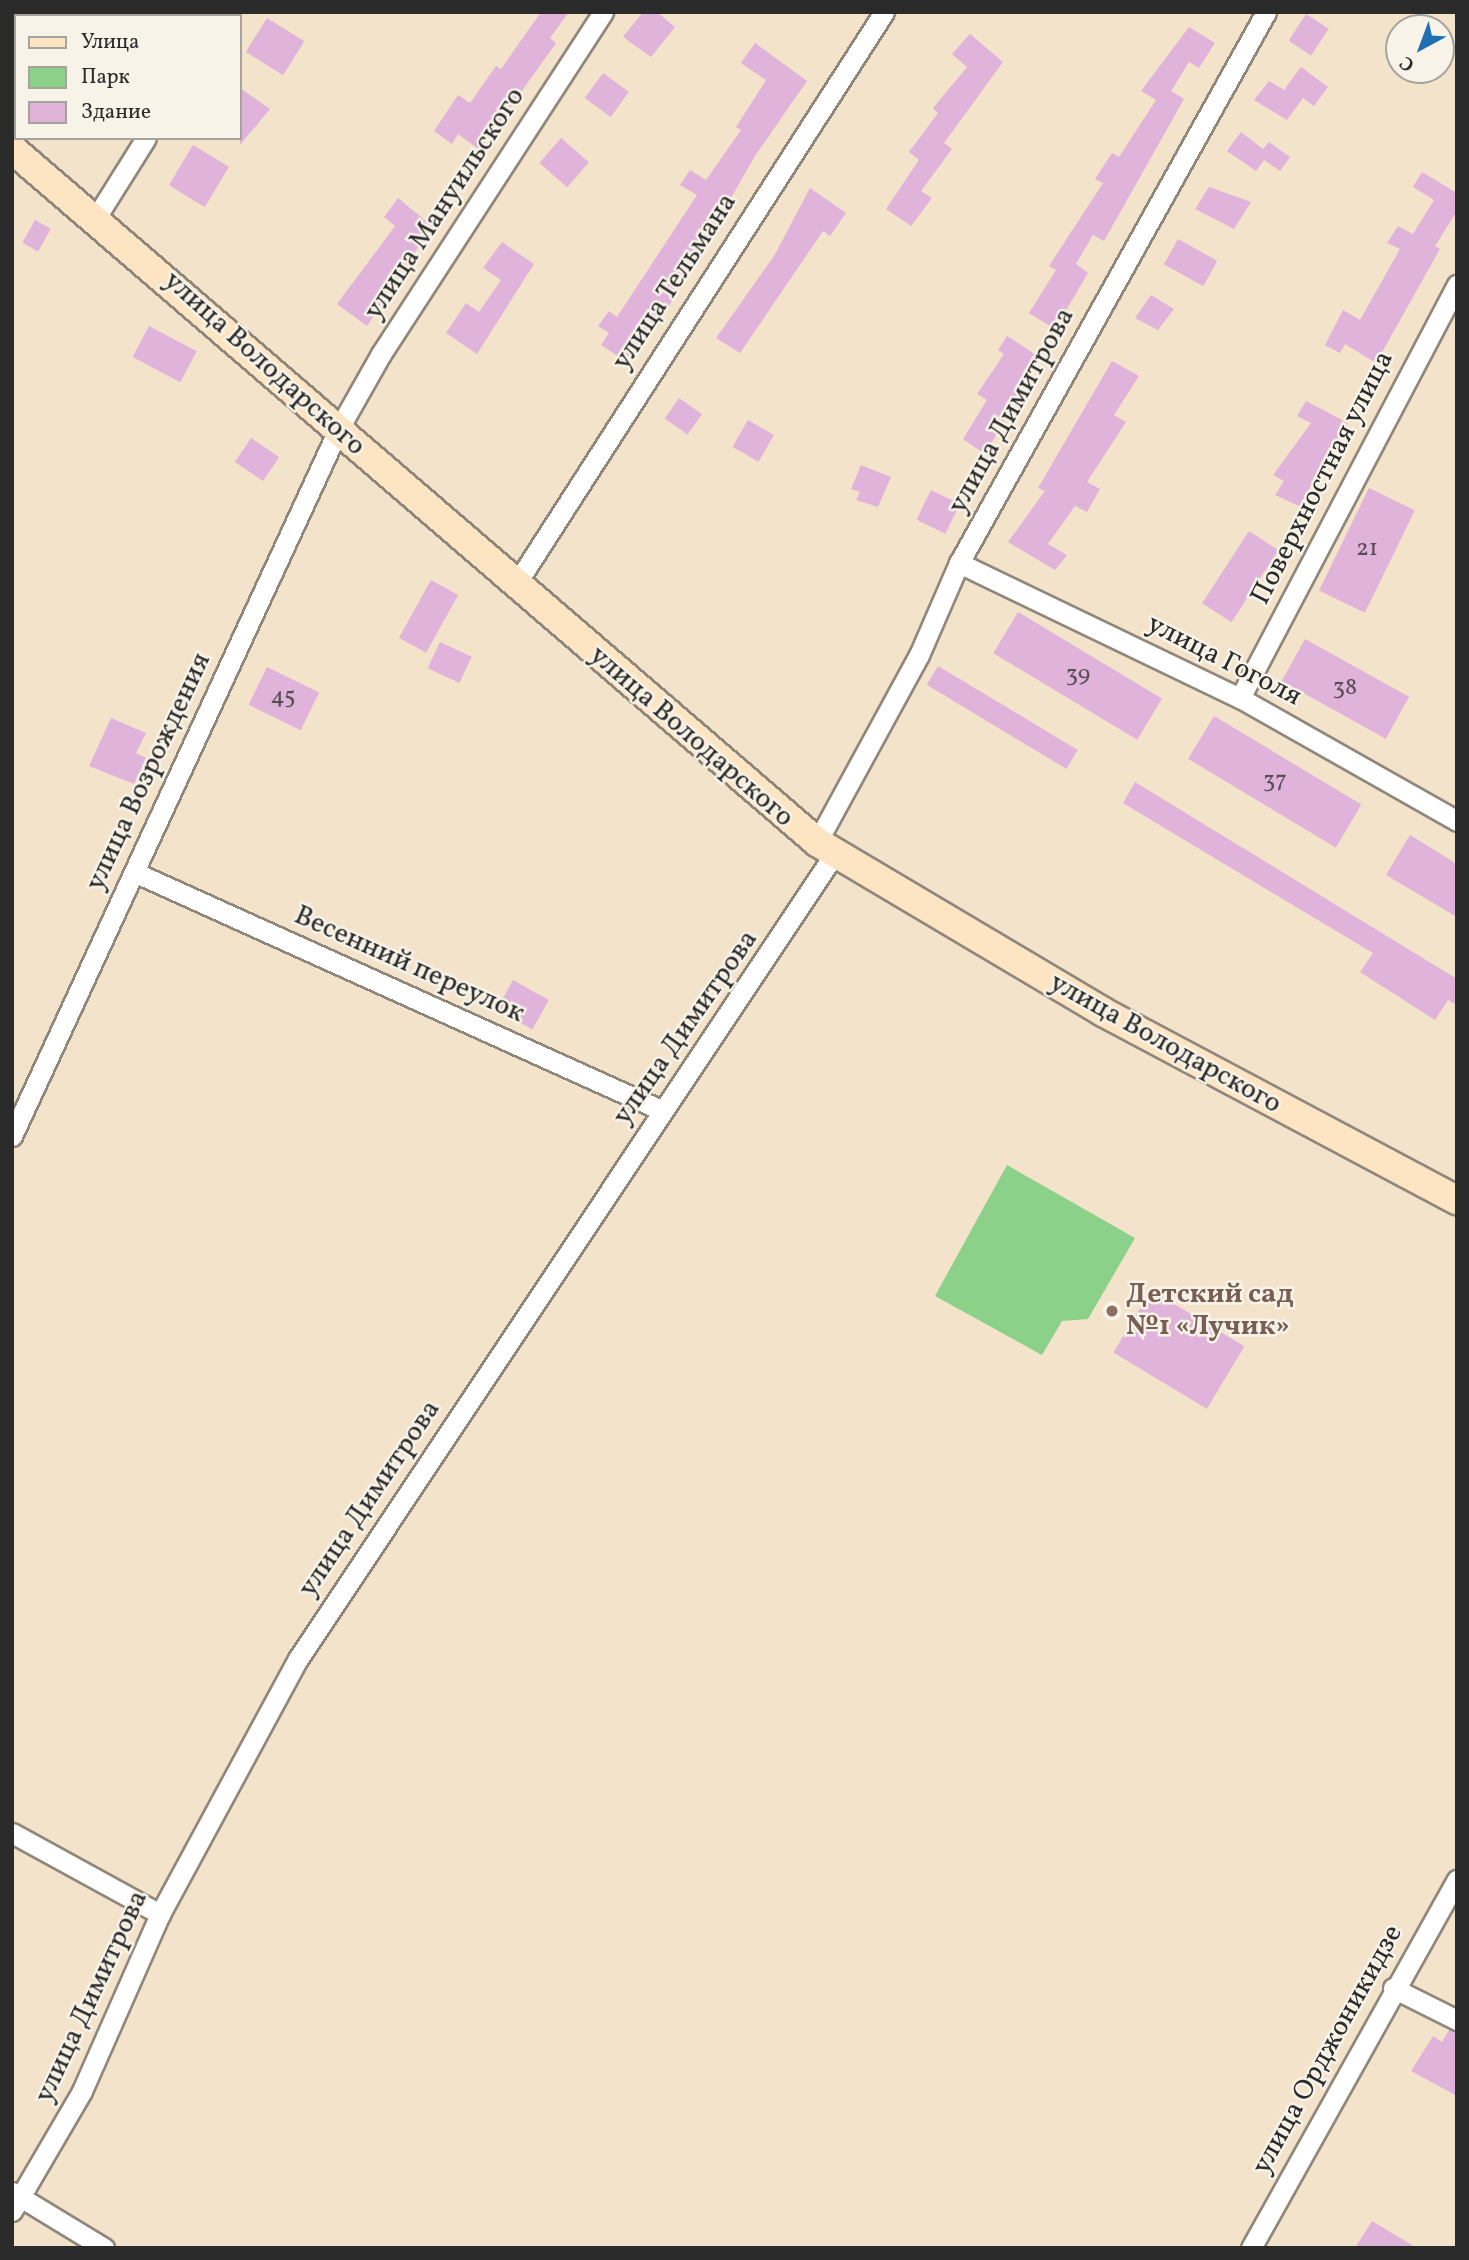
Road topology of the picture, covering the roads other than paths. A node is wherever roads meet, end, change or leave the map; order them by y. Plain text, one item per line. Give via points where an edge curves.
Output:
1 (603, 12) edge
2 (884, 12) edge
3 (1266, 12) edge
4 (145, 140) edge
5 (12, 149) edge
6 (97, 216) junction
7 (1457, 284) edge
8 (338, 430) junction
9 (959, 563) junction
10 (516, 584) junction
11 (1240, 698) junction
12 (1457, 821) edge
13 (826, 848) junction
14 (134, 872) junction
15 (661, 1110) junction
16 (12, 1136) edge
17 (1457, 1201) edge
18 (12, 1833) edge
19 (1457, 1880) edge
20 (160, 1914) junction
21 (1394, 1989) junction
22 (1457, 2020) edge
23 (15, 2200) edge
24 (1252, 2247) edge
25 (104, 2248) edge

1 - 8 street, улица Мануильского via 381,354
2 - 10 street, улица Тельмана
3 - 9 street, улица Димитрова
4 - 6 street
5 - 6 street, улица Володарского
6 - 8 street, улица Володарского
7 - 11 street, Поверхностная улица
8 - 10 street, улица Володарского
8 - 14 street, улица Возрождения
9 - 11 street, улица Гоголя
9 - 13 street, улица Димитрова
10 - 13 street, улица Володарского
11 - 12 street, улица Гоголя
13 - 15 street, улица Димитрова
13 - 17 street, улица Володарского via 1104,1012
14 - 15 street, Весенний переулок
14 - 16 street, улица Возрождения
15 - 20 street, улица Димитрова via 298,1659
18 - 20 street
19 - 21 street, улица Орджоникидзе
20 - 23 street, улица Димитрова via 82,2091
21 - 22 street
21 - 24 street, улица Орджоникидзе
23 - 25 street

